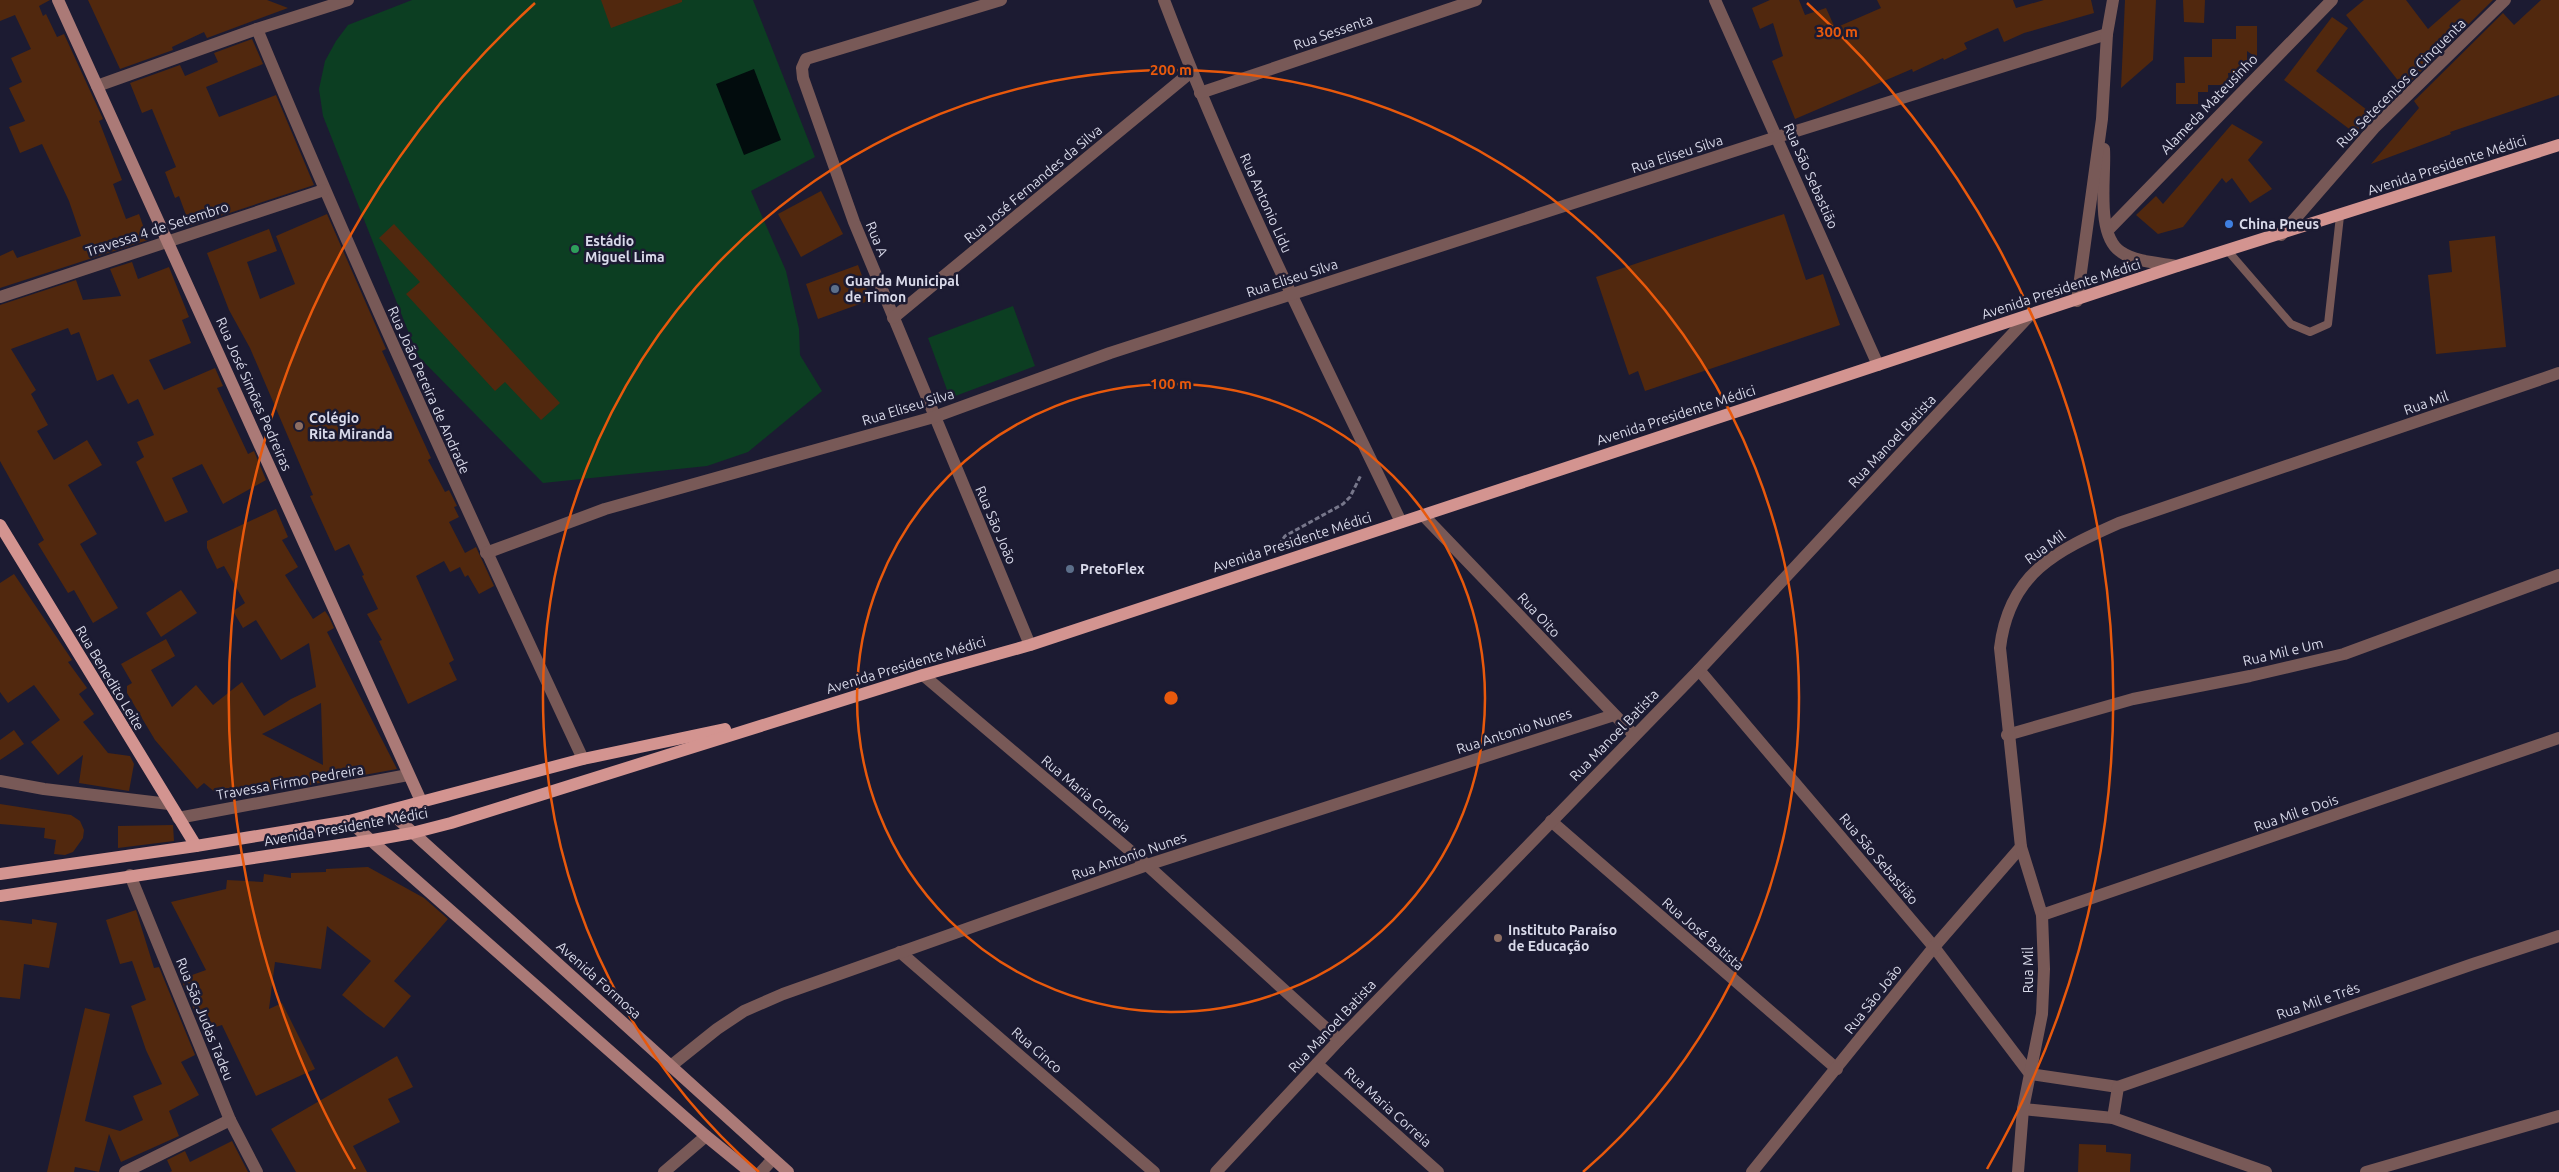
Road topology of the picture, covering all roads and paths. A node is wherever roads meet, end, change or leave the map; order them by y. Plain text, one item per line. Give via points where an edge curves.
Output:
1 (58, 0) edge
2 (348, 0) edge
3 (1001, 0) edge
4 (1164, 0) edge
5 (1476, 0) edge
6 (1714, 0) edge
7 (2113, 0) edge
8 (2332, 0) edge
9 (2505, 0) edge
10 (257, 29) junction
11 (2107, 34) junction
12 (1192, 72) junction
13 (98, 86) junction
14 (1200, 93) junction
15 (2102, 119) junction
16 (1777, 137) junction
17 (2559, 145) edge
18 (324, 190) junction
19 (2340, 216) junction
20 (2108, 230) junction
21 (2281, 235) junction
22 (169, 242) junction
23 (2228, 251) junction
24 (2177, 266) junction
25 (1290, 295) junction
26 (0, 297) edge
27 (2077, 301) junction
28 (2030, 315) junction
29 (893, 318) junction
30 (1878, 365) junction
31 (2559, 373) edge
32 (934, 417) junction
33 (1369, 454) junction
34 (1424, 515) junction
35 (1401, 522) junction
36 (0, 525) edge
37 (486, 552) junction
38 (1262, 568) junction
39 (2559, 574) edge
40 (1030, 645) junction
41 (1699, 670) junction
42 (923, 675) junction
43 (802, 712) junction
44 (1614, 715) junction
45 (1634, 735) junction
46 (2007, 735) junction
47 (2559, 738) edge
48 (583, 759) junction
49 (408, 775) junction
50 (0, 781) edge
51 (421, 802) junction
52 (169, 804) junction
53 (389, 812) junction
54 (178, 818) junction
55 (349, 820) junction
56 (1551, 821) junction
57 (412, 833) junction
58 (373, 840) junction
59 (196, 846) junction
60 (2021, 847) junction
61 (1147, 865) junction
62 (0, 874) edge
63 (130, 875) junction
64 (0, 896) edge
65 (2042, 915) junction
66 (2559, 936) edge
67 (1934, 947) junction
68 (900, 952) junction
69 (1338, 1040) junction
70 (1318, 1064) junction
71 (672, 1065) junction
72 (1837, 1069) junction
73 (2030, 1074) junction
74 (2118, 1087) junction
75 (2023, 1109) junction
76 (2559, 1116) edge
77 (2113, 1118) junction
78 (230, 1120) junction
79 (706, 1136) junction
80 (773, 1159) junction
81 (125, 1172) edge
82 (257, 1172) edge
83 (664, 1172) edge
84 (750, 1172) edge
85 (761, 1172) edge
86 (788, 1172) edge
87 (1154, 1172) edge
88 (1216, 1172) edge
89 (1438, 1172) edge
90 (1752, 1172) edge
91 (2018, 1172) edge
92 (2266, 1172) edge
93 (2366, 1172) edge

1 - 13 main road, Rua José Simões Pedreiras
2 - 10 street
3 - 29 street, Rua A via 806,59 802,68 854,222
4 - 12 street, Rua Antonio Lidu
5 - 14 street, Rua Sessenta
6 - 16 street, Rua São Sebastião
7 - 11 street
8 - 20 street, Alameda Mateusinho
9 - 21 street, Rua Setecentos e Cinquenta via 2374,128
10 - 13 street
10 - 18 street, Rua João Pereira de Andrade
11 - 15 street
11 - 16 street, Rua Eliseu Silva
12 - 14 street, Rua Antonio Lidu
12 - 29 street, Rua José Fernandes da Silva
13 - 22 main road, Rua José Simões Pedreiras
14 - 25 street, Rua Antonio Lidu
15 - 20 street via 2103,197
15 - 27 street
16 - 25 street, Rua Eliseu Silva
16 - 30 street, Rua São Sebastião
17 - 19 main road, Avenida Presidente Médici
18 - 22 street, Travessa 4 de Setembro
18 - 37 street, Rua João Pereira de Andrade
19 - 21 main road, Avenida Presidente Médici
19 - 23 lane via 2328,324 2310,332 2291,324
20 - 24 street via 2120,252
21 - 23 main road, Avenida Presidente Médici
22 - 26 street, Travessa 4 de Setembro
22 - 49 main road, Rua José Simões Pedreiras
23 - 24 main road, Avenida Presidente Médici
24 - 27 main road, Avenida Presidente Médici
25 - 32 street, Rua Eliseu Silva via 1110,353
25 - 33 street, Rua Antonio Lidu
27 - 28 main road, Avenida Presidente Médici
28 - 30 main road, Avenida Presidente Médici
28 - 41 street, Rua Manoel Batista
29 - 32 street, Rua A
30 - 34 main road, Avenida Presidente Médici
31 - 46 street, Rua Mil via 2119,523 2057,554 2033,572 2018,591 2003,624 2000,648
32 - 37 street, Rua Eliseu Silva via 605,509
32 - 40 street, Rua São João
33 - 35 street, Rua Antonio Lidu
33 - 38 path via 1354,489 1343,504 1285,536
34 - 35 main road, Avenida Presidente Médici
34 - 44 street, Rua Oito
35 - 38 main road, Avenida Presidente Médici
36 - 52 main road, Rua Benedito Leite
37 - 48 street, Rua João Pereira de Andrade
38 - 40 main road, Avenida Presidente Médici
39 - 46 street, Rua Mil e Um via 2344,654 2133,698
40 - 42 main road, Avenida Presidente Médici
41 - 45 street, Rua Manoel Batista
41 - 67 street, Rua São Sebastião
42 - 43 main road, Avenida Presidente Médici
42 - 61 street, Rua Maria Correia
43 - 48 main road, Avenida Presidente Médici
43 - 57 main road, Avenida Presidente Médici
44 - 45 street, Rua Oito
44 - 61 street, Rua Antonio Nunes
45 - 56 street, Rua Manoel Batista
46 - 60 street, Rua Mil
47 - 65 street, Rua Mil e Dois
48 - 51 main road, Avenida Presidente Médici
49 - 51 main road, Rua José Simões Pedreiras
49 - 54 street, Travessa Firmo Pedreira
50 - 52 street
51 - 53 main road, Avenida Presidente Médici
52 - 54 main road, Rua Benedito Leite
53 - 55 main road, Avenida Presidente Médici
53 - 57 main road, Avenida Formosa
54 - 59 main road, Rua Benedito Leite
55 - 58 main road
55 - 59 main road, Avenida Presidente Médici
56 - 69 street, Rua Manoel Batista
56 - 72 street, Rua José Batista
57 - 58 main road, Avenida Presidente Médici
57 - 71 main road, Avenida Formosa
58 - 63 main road, Avenida Presidente Médici
58 - 79 main road
59 - 62 main road, Avenida Presidente Médici
60 - 65 street, Rua Mil
60 - 67 street, Rua São João
61 - 68 street, Rua Antonio Nunes
61 - 69 street, Rua Maria Correia
63 - 64 main road, Avenida Presidente Médici
63 - 78 street, Rua São Judas Tadeu
65 - 73 street, Rua Mil via 2042,1014
66 - 74 street, Rua Mil e Três
67 - 72 street, Rua São João
67 - 73 street, Rua São Sebastião
68 - 71 street, Rua Antonio Nunes via 744,1011
68 - 87 street, Rua Cinco
69 - 70 street, Rua Manoel Batista
70 - 88 street, Rua Manoel Batista
70 - 89 street, Rua Maria Correia
71 - 80 main road, Avenida Formosa
72 - 90 street, Rua São João
73 - 74 street
73 - 75 street, Rua Mil
74 - 77 street
75 - 77 street
75 - 91 street, Rua Mil
76 - 93 street
77 - 92 street
78 - 81 street
78 - 82 street, Rua São Judas Tadeu
79 - 83 street
79 - 84 main road
80 - 85 street
80 - 86 main road, Avenida Formosa

